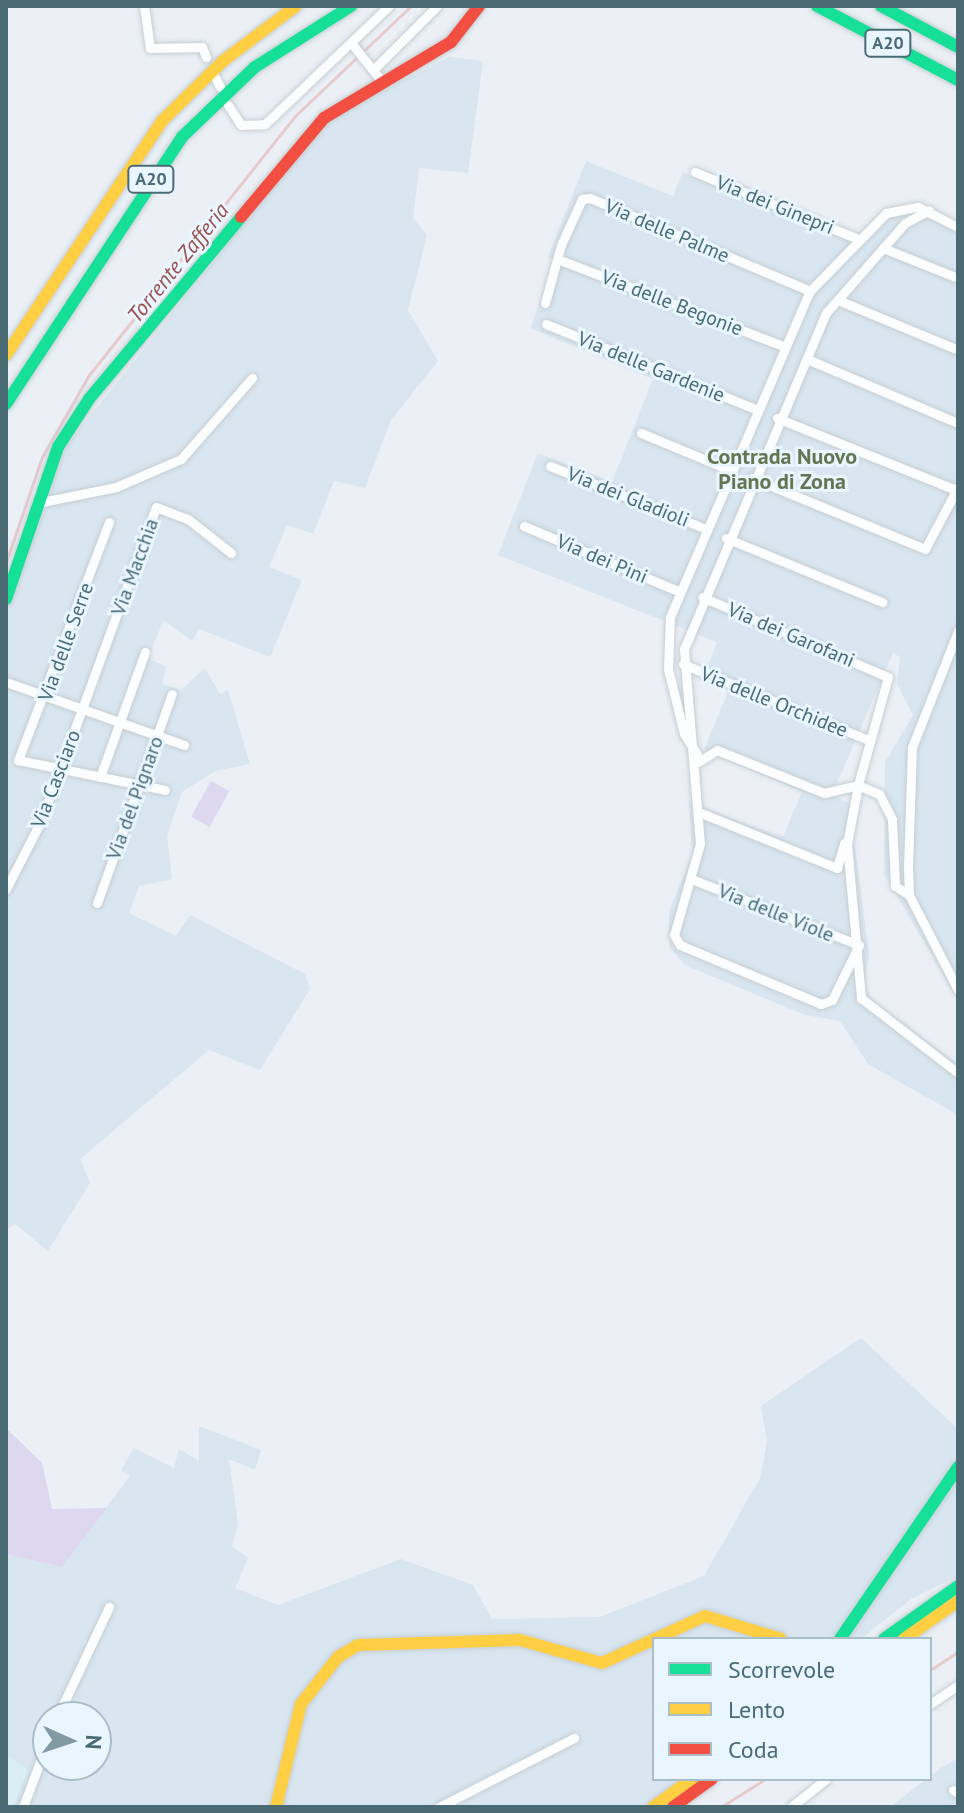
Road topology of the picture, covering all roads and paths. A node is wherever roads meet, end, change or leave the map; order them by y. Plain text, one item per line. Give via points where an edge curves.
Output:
1 (144, 6) edge
2 (296, 6) edge
3 (351, 6) edge
4 (389, 6) edge
5 (437, 6) edge
6 (479, 6) edge
7 (817, 6) edge
8 (881, 6) edge
9 (353, 46) junction
10 (958, 47) edge
11 (206, 57) dead end
12 (375, 73) junction
13 (958, 80) edge
14 (228, 105) dead end
15 (695, 172) dead end
16 (929, 210) junction
17 (958, 227) edge
18 (856, 238) junction
19 (883, 248) junction
20 (560, 260) junction
21 (958, 278) edge
22 (810, 291) junction
23 (838, 300) junction
24 (545, 303) dead end
25 (546, 324) dead end
26 (783, 346) junction
27 (958, 350) edge
28 (6, 355) edge
29 (807, 359) junction
30 (252, 378) dead end
31 (6, 404) edge
32 (755, 409) junction
33 (777, 418) junction
34 (958, 423) edge
35 (641, 433) dead end
36 (550, 466) dead end
37 (730, 470) junction
38 (752, 478) junction
39 (957, 488) edge
40 (37, 503) junction
41 (109, 522) dead end
42 (524, 526) dead end
43 (706, 529) junction
44 (726, 538) junction
45 (231, 553) dead end
46 (680, 592) junction
47 (702, 597) junction
48 (6, 599) edge
49 (882, 602) dead end
50 (958, 631) edge
51 (145, 652) dead end
52 (683, 664) junction
53 (6, 682) edge
54 (172, 694) dead end
55 (47, 697) junction
56 (82, 711) junction
57 (120, 723) junction
58 (157, 737) junction
59 (866, 739) junction
60 (184, 745) dead end
61 (697, 758) junction
62 (60, 771) junction
63 (100, 777) junction
64 (140, 785) junction
65 (858, 785) junction
66 (165, 790) dead end
67 (701, 813) junction
68 (847, 832) junction
69 (694, 880) junction
70 (6, 889) edge
71 (909, 895) junction
72 (97, 903) dead end
73 (859, 945) junction
74 (958, 990) edge
75 (958, 1073) edge
76 (958, 1467) edge
77 (958, 1586) edge
78 (958, 1601) edge
79 (109, 1607) dead end
80 (659, 1637) edge
81 (774, 1637) edge
82 (841, 1637) edge
83 (887, 1637) edge
84 (907, 1637) edge
85 (652, 1640) edge
86 (958, 1685) edge
87 (65, 1701) edge
88 (932, 1703) edge
89 (574, 1738) dead end
90 (33, 1781) edge
91 (689, 1781) edge
92 (709, 1781) edge
93 (824, 1781) edge
94 (23, 1807) edge
95 (276, 1807) edge
96 (439, 1807) edge
97 (653, 1807) edge
98 (673, 1807) edge
99 (791, 1807) edge

1 - 11 street via 150,48 202,47
2 - 28 main road, A20 via 223,61 163,120
3 - 31 main road, A20 via 255,67 182,137
4 - 9 street
5 - 12 street
6 - 12 main road via 451,42
7 - 13 main road, A20
8 - 10 main road, A20
9 - 12 street
9 - 14 street via 265,124 241,125
12 - 40 main road via 324,118 89,399 58,447
15 - 18 street, Via dei Ginepri
16 - 17 street
16 - 18 street via 886,213
16 - 19 street via 912,216
18 - 22 street
19 - 21 street
19 - 23 street
20 - 22 street, Via delle Palme via 579,206 590,198
20 - 24 street, Via delle Palme
20 - 26 street, Via delle Begonie
22 - 26 street
23 - 27 street
23 - 29 street
25 - 32 street, Via delle Gardenie
26 - 32 street
29 - 33 street
29 - 34 street
30 - 40 street via 187,455 116,487
32 - 37 street
33 - 38 street
33 - 39 street
35 - 37 street
36 - 43 street, Via dei Gladioli
37 - 43 street
38 - 39 street via 925,549
38 - 44 street
40 - 48 main road
41 - 55 street, Via delle Serre
42 - 46 street, Via dei Pini
43 - 46 street
44 - 47 street
44 - 49 street
45 - 56 street, Via Macchia via 188,519 156,507
46 - 61 street via 667,633 668,669 684,734
47 - 52 street
47 - 59 street, Via dei Garofani via 888,677
50 - 71 street via 912,747
51 - 57 street
52 - 59 street, Via delle Orchidee
52 - 61 street
53 - 55 street
54 - 58 street, Via del Pignaro
55 - 56 street
55 - 62 street, Via delle Serre via 18,760
56 - 57 street
56 - 62 street, Via Casciaro
57 - 58 street
57 - 63 street
58 - 60 street
58 - 64 street, Via del Pignaro
59 - 65 street
61 - 65 street via 717,750 824,793
61 - 67 street
62 - 63 street
62 - 70 street, Via Casciaro
63 - 64 street
64 - 66 street
64 - 72 street, Via del Pignaro
65 - 68 street
65 - 71 street via 879,794 892,819 895,886
67 - 68 street via 837,868
67 - 69 street
68 - 73 street
69 - 73 street, Via delle Viole
69 - 73 street via 675,922 680,945 821,1004 832,1000
71 - 74 street
73 - 75 street via 861,998
76 - 82 main road
77 - 83 main road
78 - 84 main road
79 - 87 street
80 - 81 main road via 705,1616
85 - 95 main road via 602,1663 520,1640 358,1645 338,1657 301,1704
86 - 88 street
89 - 96 street
90 - 94 street
91 - 97 main road
92 - 98 main road
93 - 99 street

